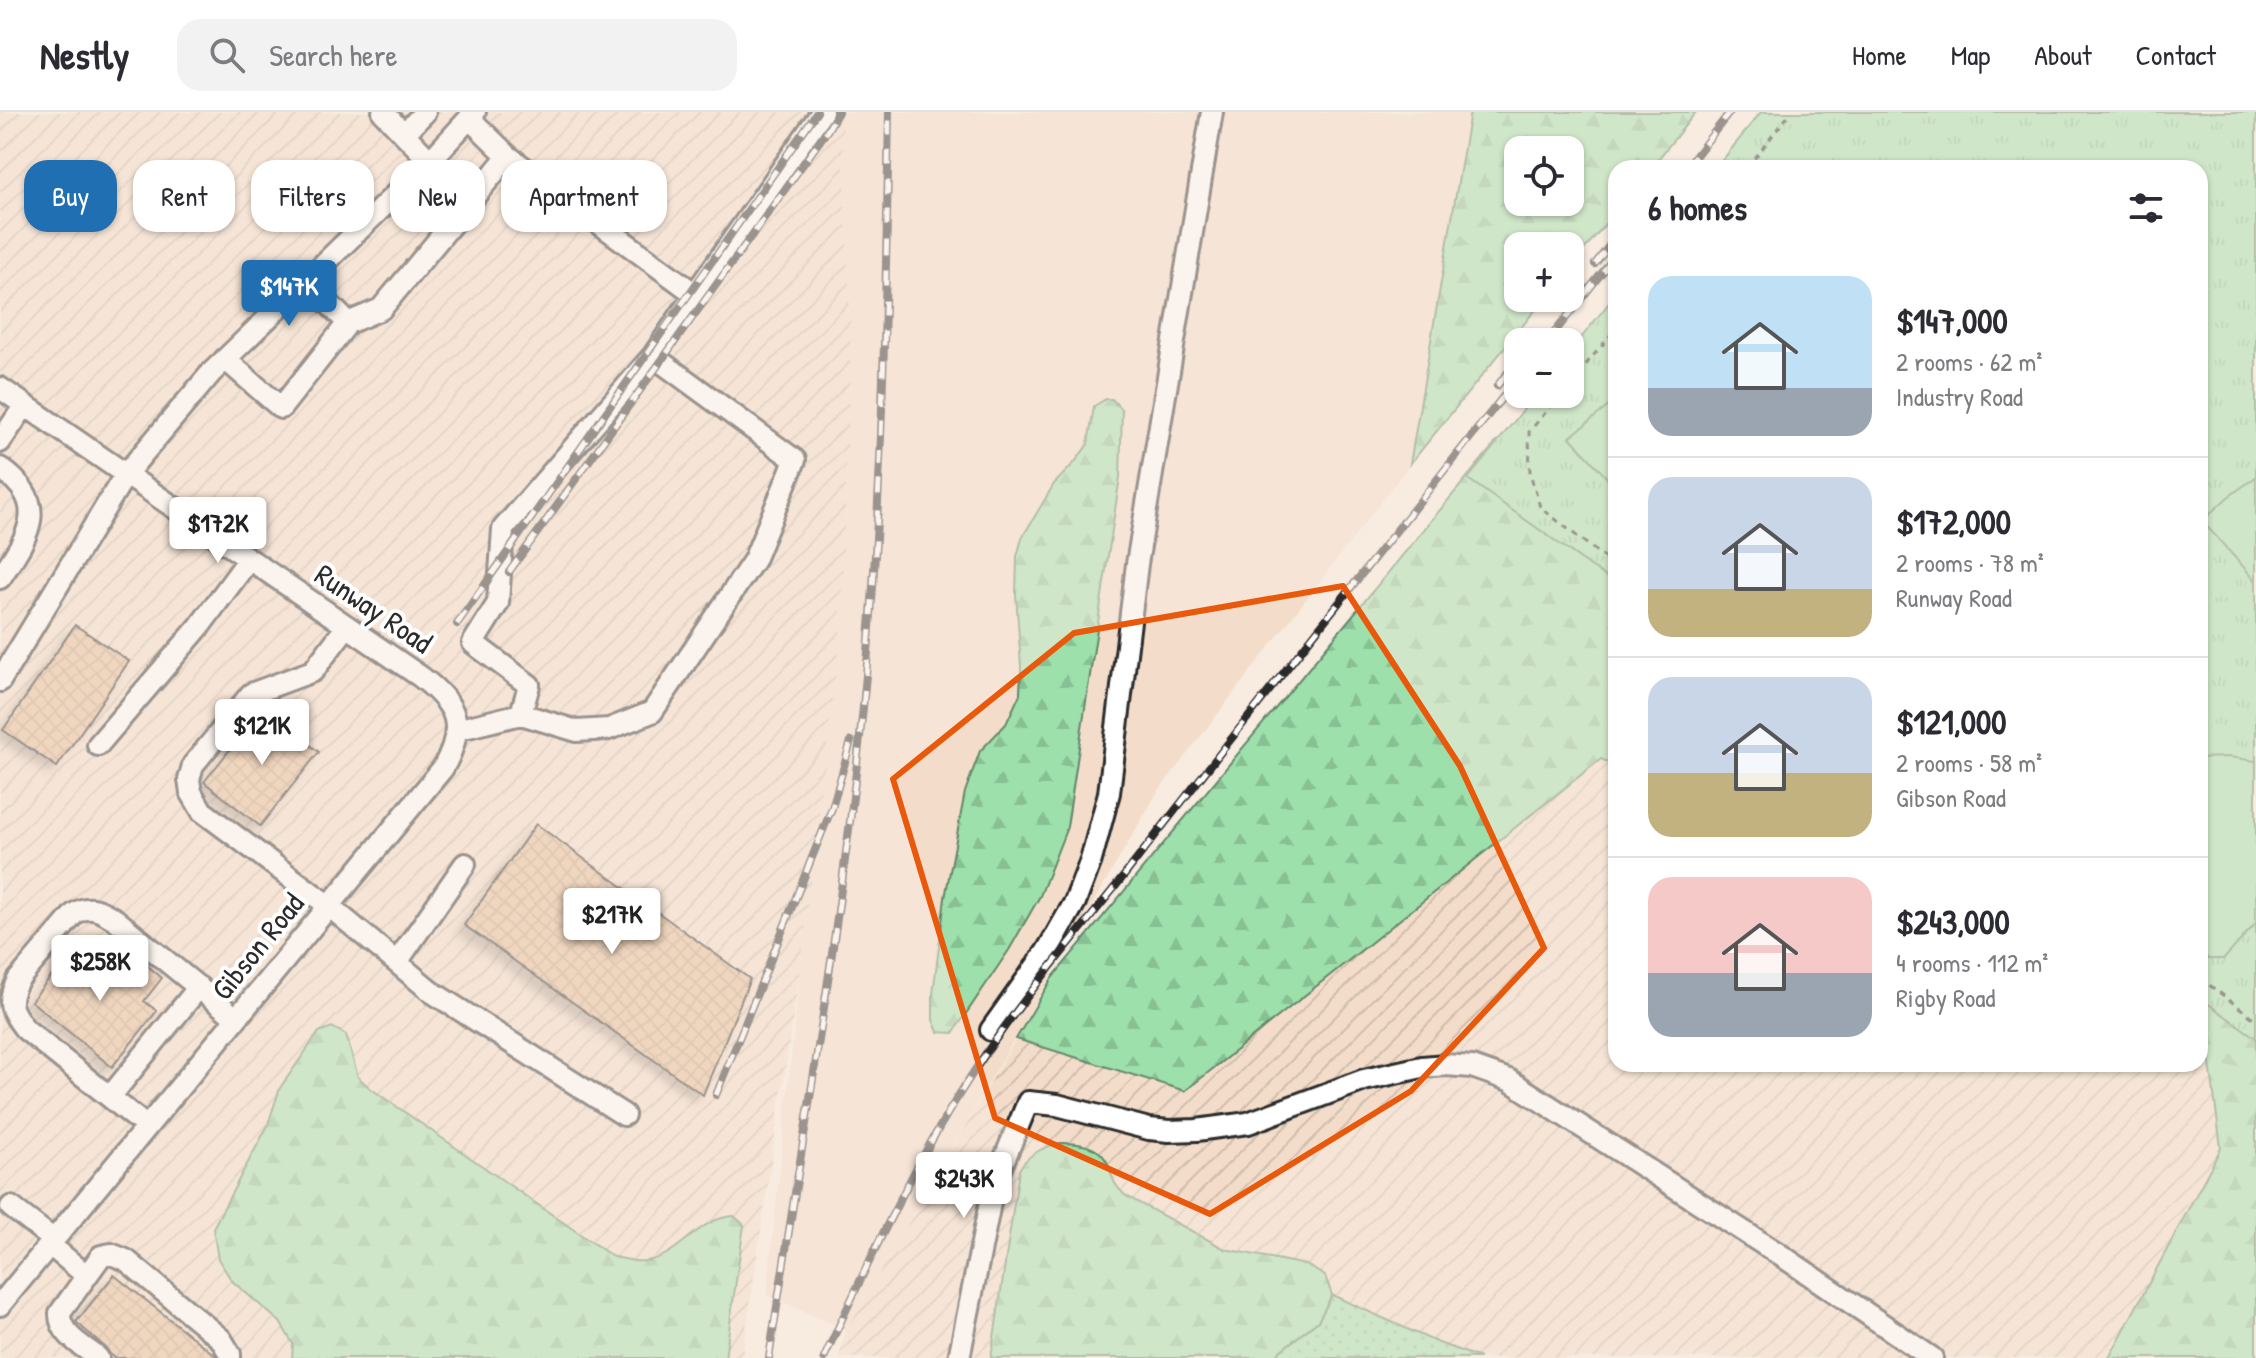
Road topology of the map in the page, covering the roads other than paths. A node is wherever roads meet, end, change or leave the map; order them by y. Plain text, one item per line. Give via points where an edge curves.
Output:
1 (383, 112) edge
2 (425, 112) edge
3 (822, 112) edge
4 (1212, 112) edge
5 (472, 115) edge
6 (404, 134) junction
7 (508, 156) junction
8 (429, 160) edge
9 (431, 160) edge
10 (390, 200) edge
11 (306, 281) junction
12 (695, 294) junction
13 (348, 323) junction
14 (653, 356) junction
15 (225, 359) junction
16 (0, 388) edge
17 (25, 405) junction
18 (0, 442) edge
19 (0, 468) edge
20 (125, 475) junction
21 (6, 553) edge
22 (249, 559) junction
23 (0, 578) edge
24 (347, 626) junction
25 (0, 681) edge
26 (521, 714) junction
27 (456, 730) junction
28 (98, 745) dead end
29 (465, 864) dead end
30 (329, 906) junction
31 (397, 962) junction
32 (199, 987) junction
33 (236, 1018) junction
34 (991, 1030) dead end
35 (110, 1097) junction
36 (624, 1115) dead end
37 (147, 1127) junction
38 (11, 1207) dead end
39 (52, 1242) junction
40 (87, 1276) junction
41 (0, 1305) edge
42 (98, 1358) edge
43 (230, 1358) edge
44 (959, 1358) edge
45 (1932, 1358) edge

1 - 6 street
2 - 6 street
3 - 12 street
4 - 34 street via 1137,564 1109,793 1075,902
5 - 7 street
5 - 9 street
6 - 8 street
7 - 12 street
7 - 13 street via 381,309
10 - 11 street
11 - 13 street
11 - 15 street
12 - 14 street
13 - 15 street via 281,408
14 - 26 street via 503,529 498,603 473,643 529,685
14 - 26 street via 795,460 754,560 652,712 609,729 577,731
15 - 20 street
16 - 17 street, Runway Road
17 - 18 street
17 - 20 street, Runway Road
19 - 21 street via 24,490 31,507 30,525
20 - 22 street, Runway Road
20 - 25 street
21 - 23 street
22 - 24 street, Runway Road
22 - 28 street via 199,627
24 - 27 street, Runway Road via 441,693 453,709
24 - 30 street via 313,671 251,694 193,765 189,780 202,811
26 - 27 street
27 - 30 street, Gibson Road via 443,768
29 - 31 street
30 - 31 street
30 - 33 street, Gibson Road
31 - 36 street via 432,992
32 - 33 street
32 - 35 street
32 - 35 street via 116,920 90,908 74,914 18,980 11,998 13,1014
33 - 37 street, Gibson Road
35 - 37 street
37 - 39 street, Gibson Road
38 - 39 street
39 - 40 street
39 - 41 street, Gibson Road
40 - 42 street via 64,1305 60,1321 63,1330
40 - 43 street via 101,1256 126,1260 221,1339
44 - 45 street via 991,1198 1028,1102 1149,1129 1197,1130 1248,1123 1364,1080 1446,1065 1472,1067 1509,1080

